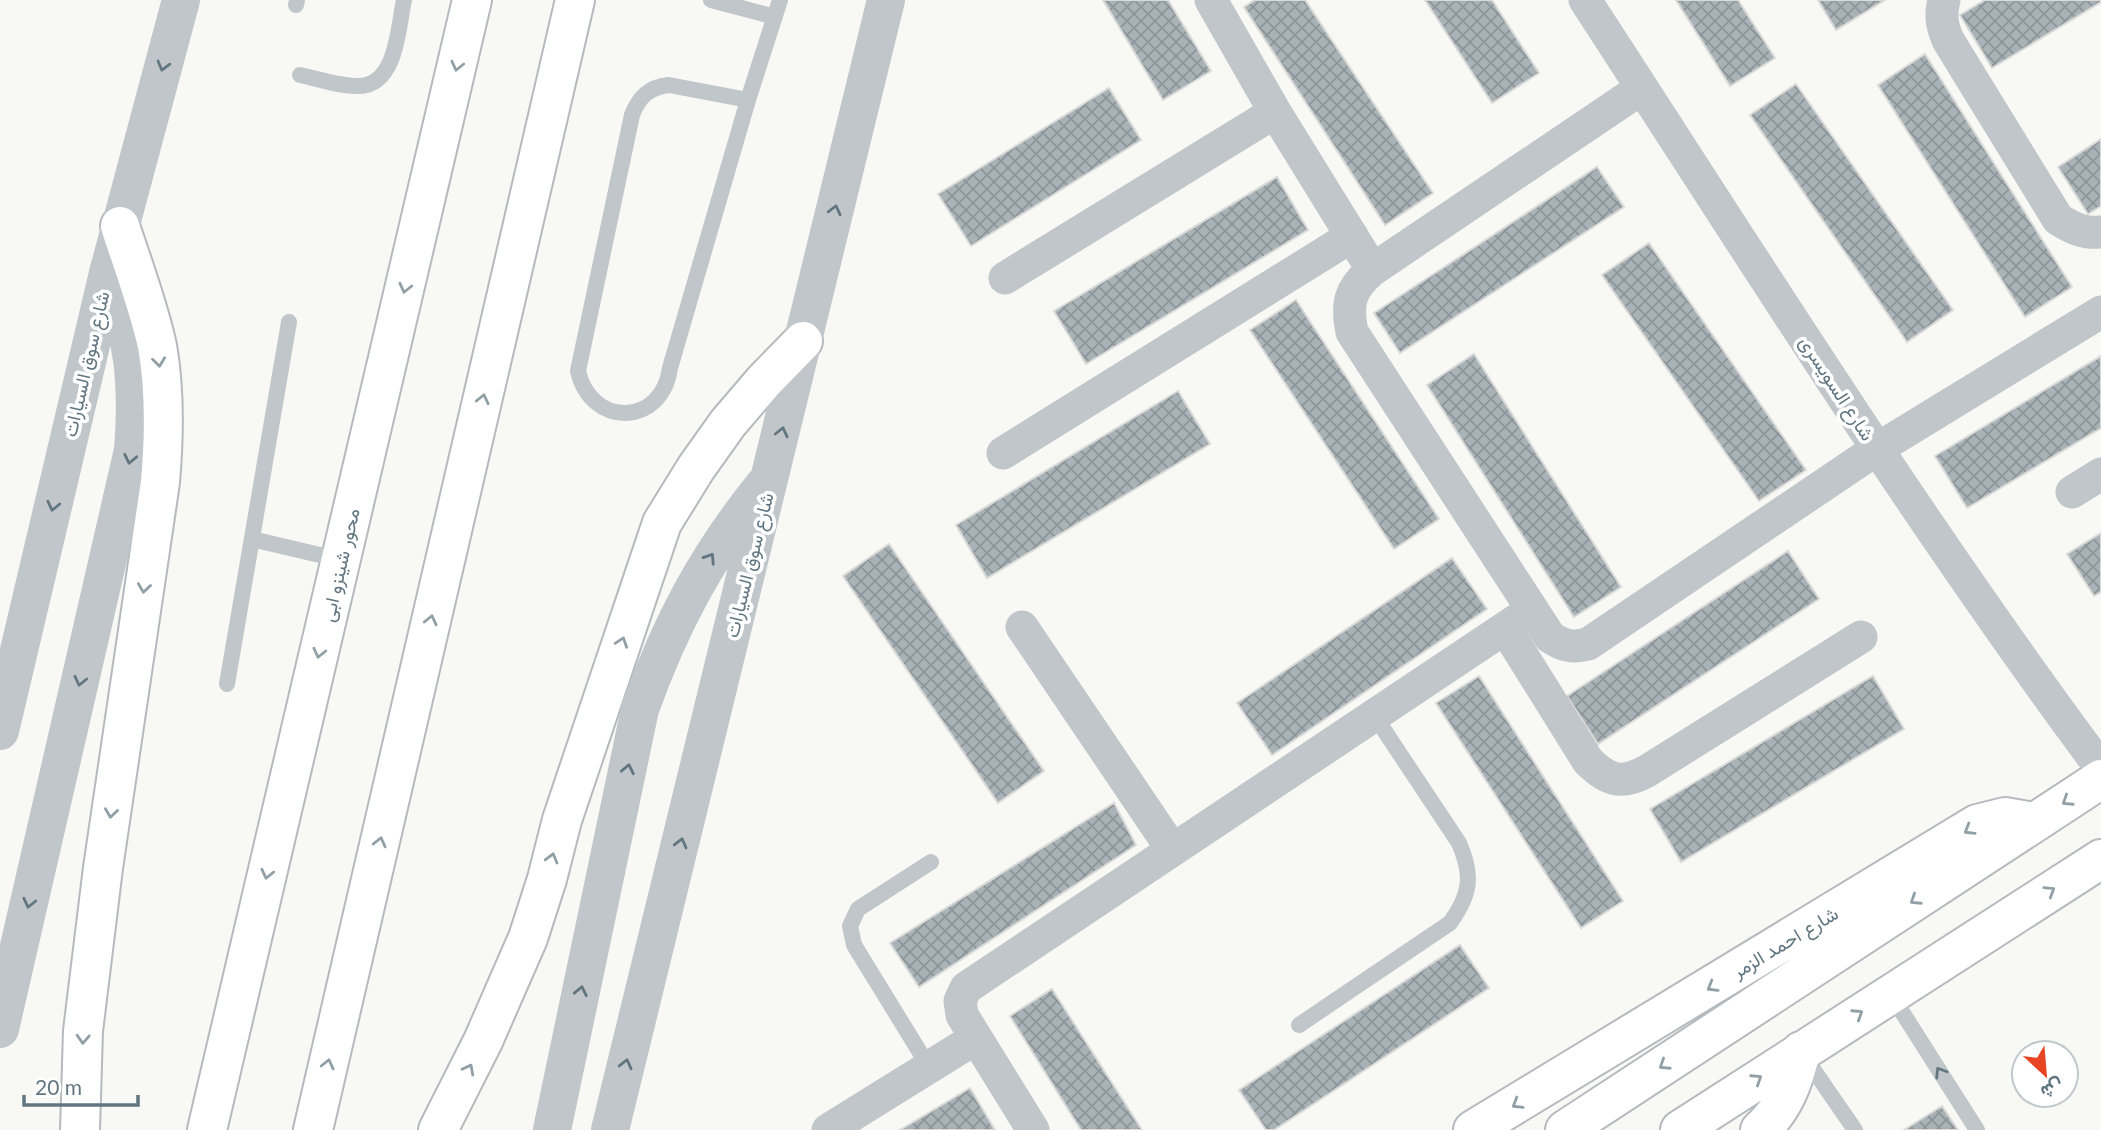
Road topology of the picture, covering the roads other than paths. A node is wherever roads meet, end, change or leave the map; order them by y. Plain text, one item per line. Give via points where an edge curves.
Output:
1 (181, 0) edge
2 (404, 0) edge
3 (472, 0) edge
4 (575, 0) edge
5 (711, 0) edge
6 (780, 0) edge
7 (886, 0) edge
8 (1211, 0) edge
9 (1585, 0) edge
10 (1944, 0) edge
11 (775, 18) junction
12 (300, 75) dead end
13 (1642, 88) junction
14 (748, 100) junction
15 (1275, 112) junction
16 (120, 226) junction
17 (2101, 232) edge
18 (1352, 236) junction
19 (1373, 270) junction
20 (108, 273) junction
21 (1005, 278) dead end
22 (2101, 312) edge
23 (289, 322) dead end
24 (803, 341) junction
25 (1877, 449) junction
26 (1003, 453) dead end
27 (2101, 474) edge
28 (771, 477) junction
29 (2072, 492) dead end
30 (253, 539) junction
31 (341, 560) junction
32 (1532, 610) junction
33 (1022, 627) dead end
34 (1504, 628) junction
35 (1861, 637) dead end
36 (227, 684) dead end
37 (1374, 715) junction
38 (0, 731) edge
39 (2101, 768) edge
40 (2101, 779) edge
41 (2034, 822) junction
42 (1172, 849) junction
43 (2101, 859) edge
44 (931, 862) dead end
45 (1890, 993) junction
46 (1299, 1025) dead end
47 (0, 1029) edge
48 (976, 1038) junction
49 (1801, 1051) junction
50 (929, 1067) junction
51 (80, 1130) edge
52 (207, 1130) edge
53 (313, 1130) edge
54 (438, 1130) edge
55 (552, 1130) edge
56 (610, 1130) edge
57 (828, 1130) edge
58 (1033, 1130) edge
59 (1473, 1130) edge
60 (1565, 1130) edge
61 (1680, 1130) edge
62 (1760, 1130) edge
63 (1855, 1130) edge
64 (1977, 1130) edge

1 -> 16 street, شارع سوق السيارات
2 - 12 lane via 387,69 373,83 354,86
3 -> 31 main road, محور شينزو ابى
53 -> 4 main road
5 - 11 lane
6 - 11 lane
24 -> 7 street, شارع سوق السيارات
8 - 15 street
9 - 13 street, شارع السويسرى
10 - 17 street via 1942,27 1948,40 2058,219 2073,229
11 - 14 lane
13 - 19 street
13 - 25 street, شارع السويسرى
14 - 14 lane via 669,85 657,86 637,102 578,371 581,385 600,407 612,412 640,411 662,394 668,382
15 - 18 street
15 - 21 street
16 - 20 street, شارع سوق السيارات
16 -> 51 main road via 157,347 164,445 84,1017
18 - 19 street
18 - 26 street
19 - 32 street via 1359,281 1351,297 1348,315 1352,332
20 -> 38 street, شارع سوق السيارات
20 -> 47 street via 134,366 133,450
22 - 25 street
23 - 30 lane
28 -> 24 street, شارع سوق السيارات
54 -> 24 main road via 527,938 662,523 728,423
25 - 32 street via 1588,644 1568,647 1558,643
25 - 39 street, شارع السويسرى
27 - 29 street
55 -> 28 street via 640,709 680,611 737,519
56 -> 28 street, شارع سوق السيارات
30 - 31 lane
30 - 36 lane
31 -> 52 main road, محور شينزو ابى
32 - 34 street
33 - 42 street
34 - 35 street via 1588,761 1600,773 1616,779 1632,779 1647,771
34 - 37 street
37 - 42 street
37 - 46 lane via 1459,843 1469,884 1463,905 1450,923
40 -> 41 main road
41 -> 59 main road, شارع احمد الزمر via 2005,817 1976,824
41 -> 60 main road
42 - 48 street via 966,988 960,1008
45 -> 43 main road
44 - 50 lane via 858,909 850,926 854,945
49 -> 45 main road
64 -> 45 lane
48 - 50 street
48 - 58 street
61 -> 49 main road
49 - 62 main road via 1783,1102
49 - 63 lane
50 - 57 street

